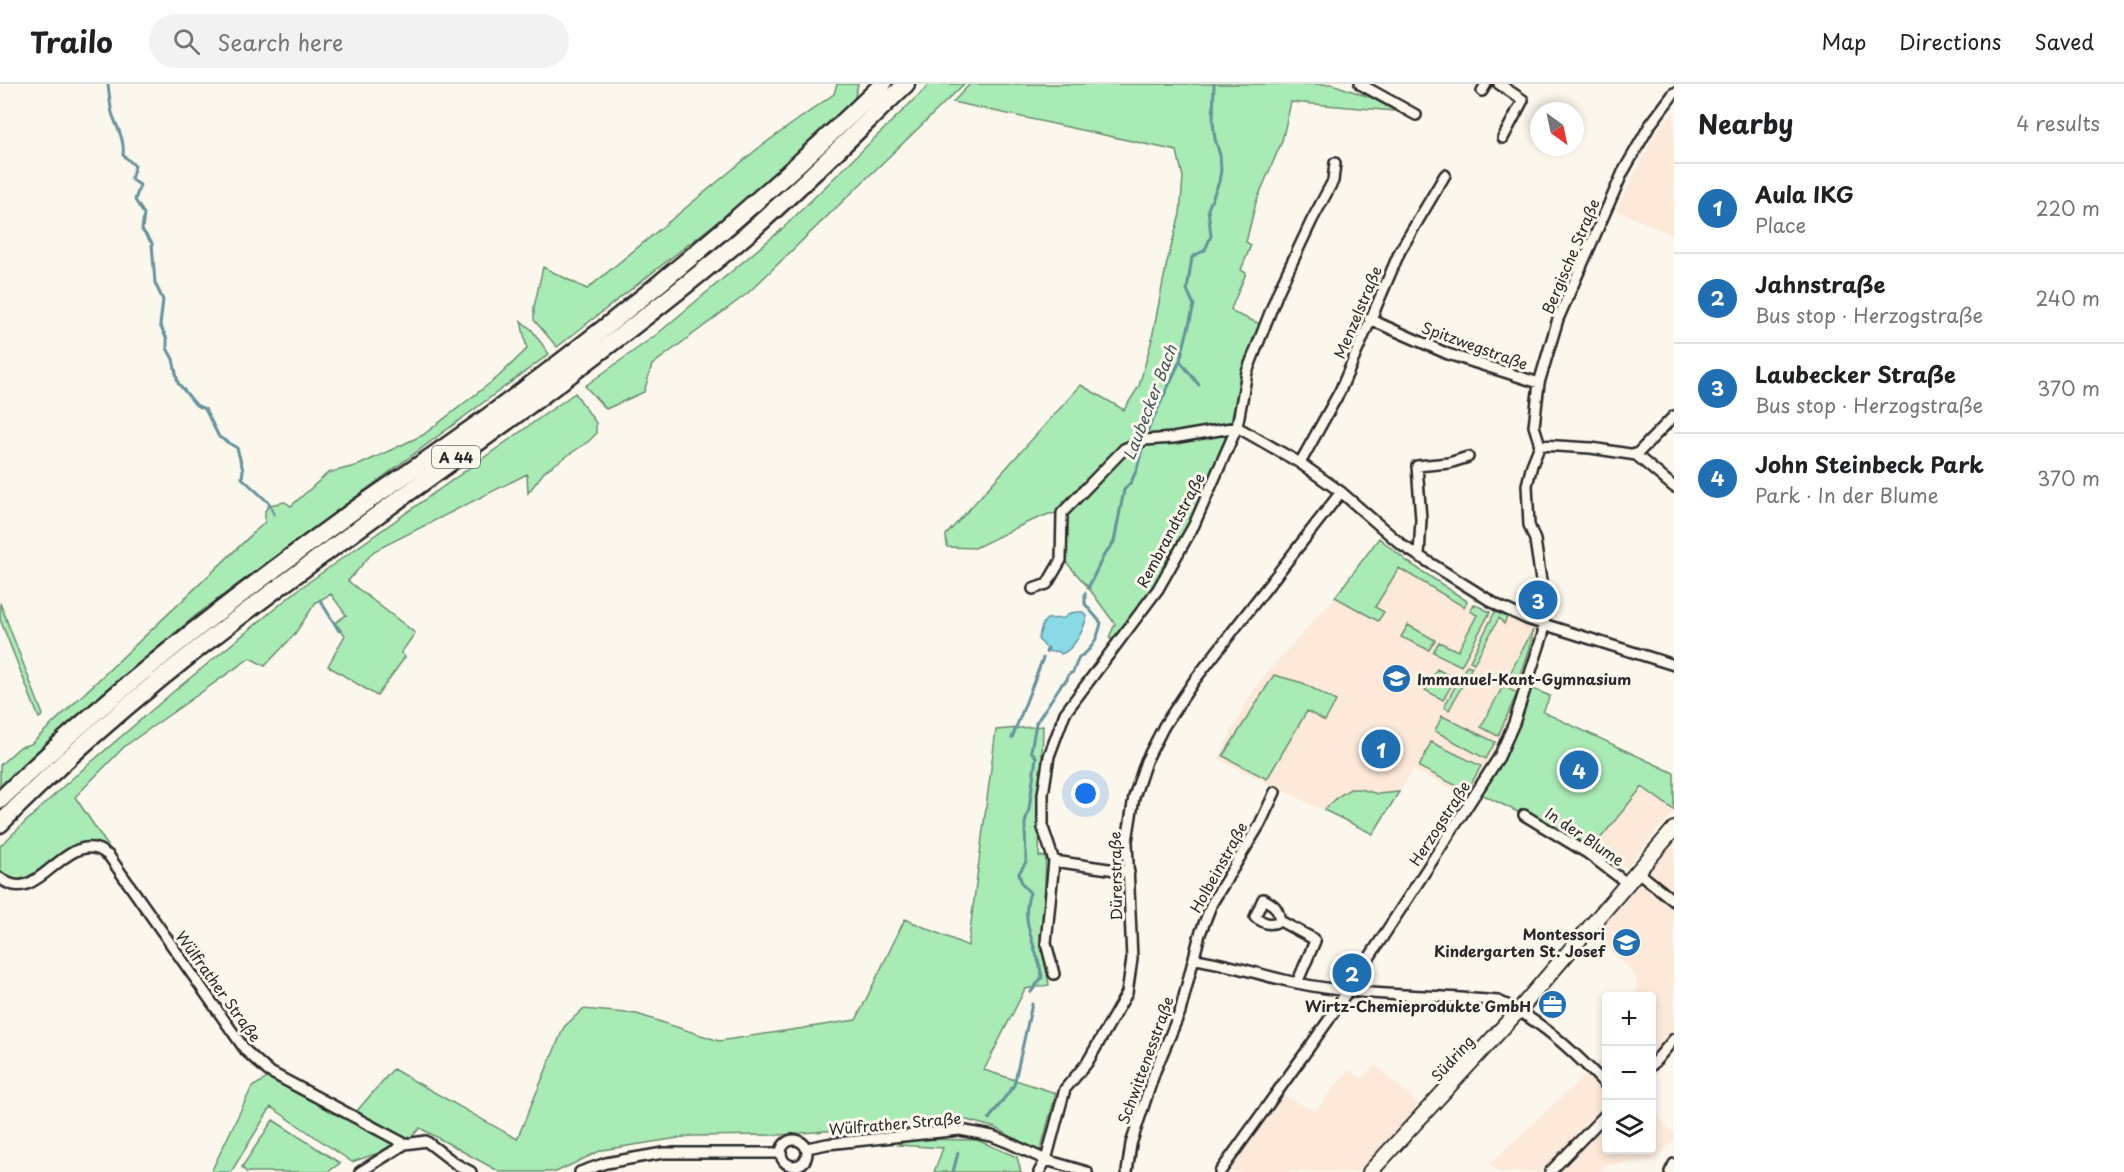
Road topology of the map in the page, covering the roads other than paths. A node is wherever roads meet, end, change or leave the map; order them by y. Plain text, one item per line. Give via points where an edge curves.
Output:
1 (883, 84) edge
2 (906, 84) edge
3 (1360, 84) edge
4 (1381, 84) edge
5 (1499, 84) edge
6 (1674, 93) edge
7 (1376, 94) junction
8 (1416, 116) dead end
9 (1503, 138) dead end
10 (1335, 163) dead end
11 (1445, 176) dead end
12 (1369, 319) junction
13 (1539, 383) junction
14 (1674, 416) edge
15 (1237, 427) junction
16 (1540, 444) junction
17 (1636, 455) junction
18 (1468, 457) dead end
19 (1300, 463) junction
20 (1674, 488) edge
21 (1341, 492) junction
22 (1419, 556) junction
23 (1033, 589) dead end
24 (1544, 623) junction
25 (1674, 665) edge
26 (1275, 792) dead end
27 (0, 800) edge
28 (1524, 815) dead end
29 (0, 824) edge
30 (1674, 829) edge
31 (1054, 861) junction
32 (1129, 872) junction
33 (1638, 872) junction
34 (0, 878) edge
35 (1628, 884) junction
36 (1674, 901) edge
37 (1280, 921) dead end
38 (1195, 959) junction
39 (1054, 974) dead end
40 (1297, 983) junction
41 (1348, 990) junction
42 (1519, 1010) junction
43 (1674, 1039) edge
44 (1656, 1060) edge
45 (1602, 1081) edge
46 (1602, 1118) edge
47 (405, 1144) junction
48 (807, 1148) junction
49 (781, 1153) junction
50 (1046, 1160) junction
51 (1674, 1164) edge
52 (796, 1169) edge
53 (360, 1172) edge
54 (471, 1172) edge
55 (580, 1172) edge
56 (1039, 1172) edge
57 (1087, 1172) edge
58 (1127, 1172) edge
59 (1221, 1172) edge
60 (1370, 1172) edge
61 (1550, 1172) edge
62 (1670, 1172) edge

1 - 27 highway, A 44 via 741,217 637,302 503,406 227,605 113,698
2 - 29 highway, A 44 via 752,230 566,377 234,621 126,708
3 - 7 street
4 - 7 street
5 - 9 street via 1523,100
6 - 13 street, Bergische Straße via 1637,146 1604,213 1558,319
7 - 8 street
10 - 15 street, Rembrandtstraße via 1333,181 1278,292 1247,372
11 - 12 street, Menzelstraße via 1400,250
12 - 13 street, Spitzwegstraße via 1448,354
12 - 19 street, Menzelstraße via 1340,391
13 - 16 street, Bergische Straße via 1534,426
14 - 17 street
15 - 19 street
15 - 23 street via 1145,440 1124,449 1062,513 1061,560 1047,584
15 - 31 street, Rembrandtstraße via 1194,525 1158,589 1065,712 1048,756 1043,794 1043,828
16 - 17 street
16 - 24 street, Herzogstraße via 1527,485 1528,525 1544,601
17 - 20 street
18 - 22 street via 1417,466
19 - 21 street
21 - 22 street
21 - 32 street, Dürerstraße via 1194,681 1164,726 1134,797 1127,841
22 - 24 street via 1474,593 1527,619
24 - 25 street
24 - 41 street, Herzogstraße via 1514,723 1499,757
26 - 38 street, Holbeinstraße via 1212,903
28 - 35 street, In der Blume via 1587,853
30 - 33 street, Südring
31 - 32 street
31 - 39 street via 1046,943
32 - 50 street, Dürerstraße via 1132,959 1127,993 1087,1063 1065,1089
33 - 35 street, Südring
33 - 36 street, In der Blume
34 - 47 street, Wülfrather Straße via 6,884 24,886 84,848 98,849 109,856 246,1051 268,1071
35 - 42 street, Südring
37 - 40 street via 1315,941
38 - 40 street
38 - 58 street, Schwittenesstraße via 1180,1012 1155,1071
40 - 41 street
41 - 42 street via 1498,1001
41 - 59 street, Herzogstraße
42 - 45 street via 1560,1040
42 - 60 street, Südring
43 - 44 street
46 - 61 street
47 - 53 street
47 - 54 street, Wülfrather Straße via 426,1141
48 - 49 street via 792,1140 786,1142
48 - 50 street, Wülfrather Straße via 960,1130 1007,1142
48 - 52 street via 806,1160
49 - 52 street via 785,1162
49 - 55 street via 663,1153 606,1162
50 - 56 street, Dürerstraße
50 - 57 street, Wülfrather Straße
51 - 62 street

